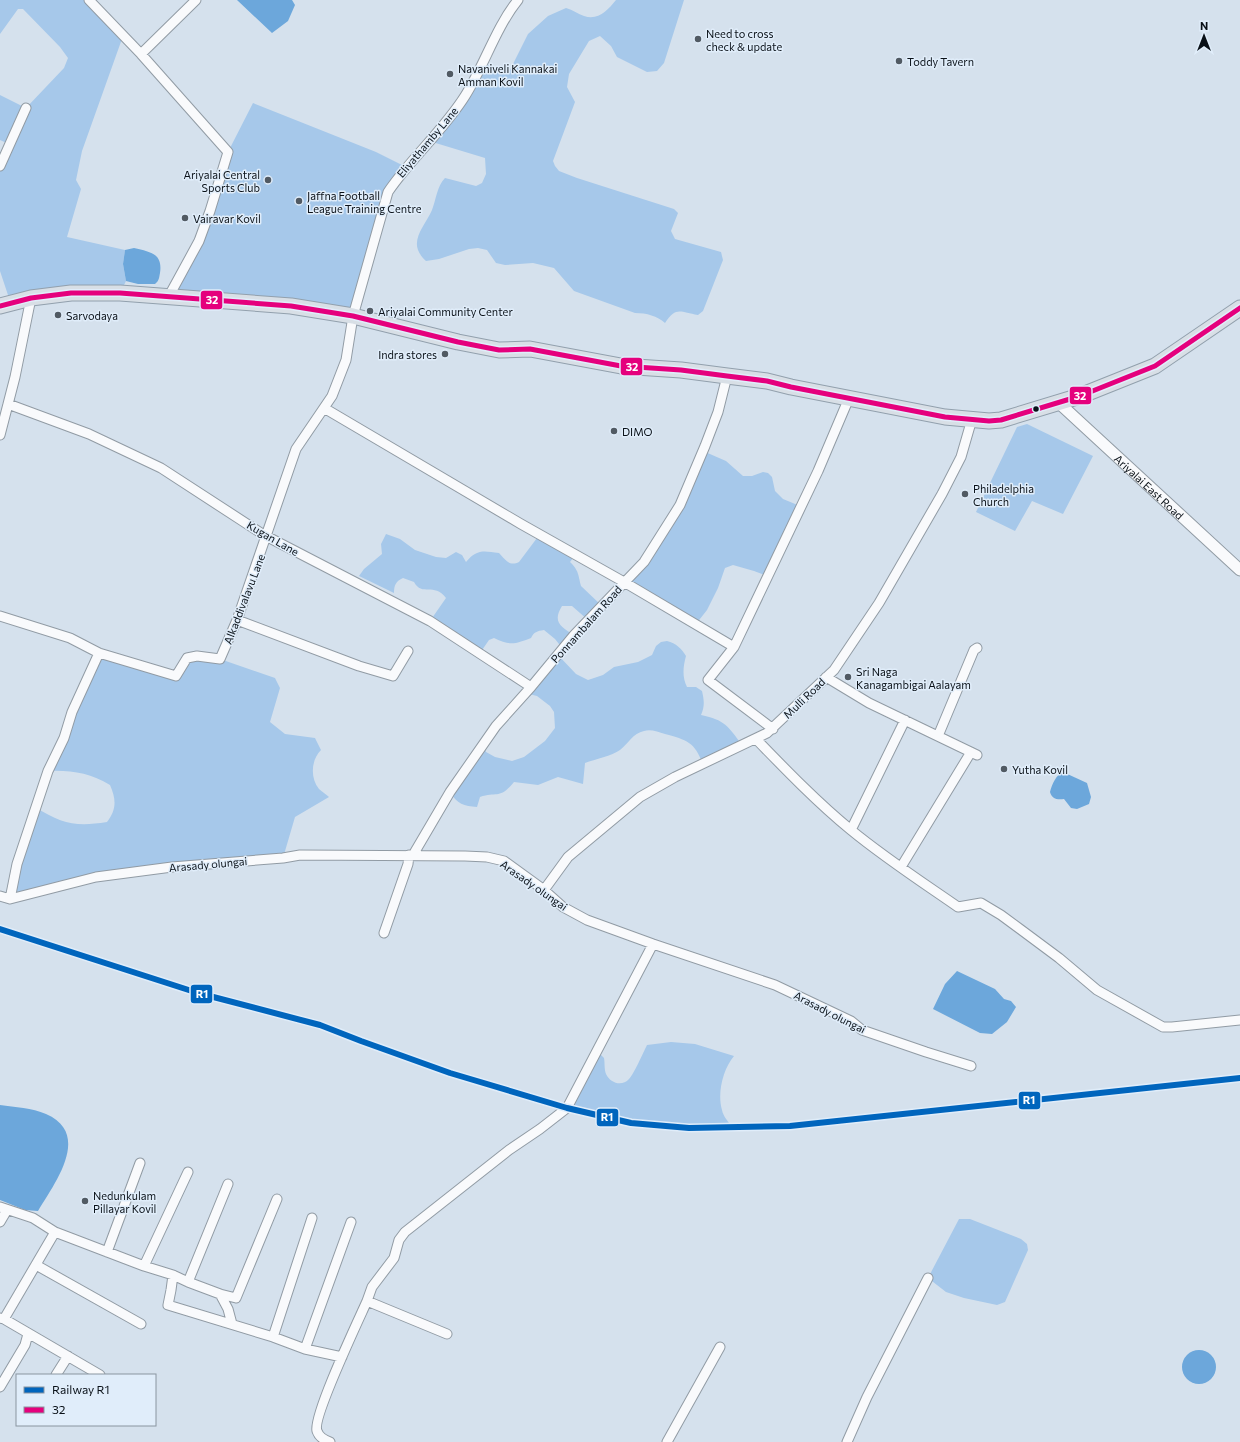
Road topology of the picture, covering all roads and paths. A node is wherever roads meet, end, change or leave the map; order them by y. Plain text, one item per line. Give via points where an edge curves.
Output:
1 (89, 0) edge
2 (196, 0) edge
3 (518, 0) edge
4 (141, 54) junction
5 (26, 108) dead end
6 (0, 166) edge
7 (169, 296) junction
8 (31, 298) junction
9 (0, 306) edge
10 (1240, 308) edge
11 (353, 316) junction
12 (727, 376) junction
13 (849, 398) junction
14 (1059, 403) junction
15 (8, 404) junction
16 (324, 408) junction
17 (972, 420) junction
18 (0, 435) edge
19 (267, 537) junction
20 (1240, 570) edge
21 (624, 582) junction
22 (0, 616) edge
23 (237, 620) junction
24 (734, 647) junction
25 (977, 648) dead end
26 (408, 651) dead end
27 (99, 653) junction
28 (826, 677) junction
29 (531, 687) junction
30 (905, 720) junction
31 (773, 729) junction
32 (938, 736) junction
33 (756, 739) junction
34 (851, 830) junction
35 (411, 855) junction
36 (901, 867) junction
37 (544, 890) junction
38 (0, 896) edge
39 (10, 899) junction
40 (384, 933) dead end
41 (653, 944) junction
42 (1240, 1020) edge
43 (971, 1066) dead end
44 (140, 1163) dead end
45 (188, 1172) dead end
46 (228, 1184) dead end
47 (277, 1199) dead end
48 (4, 1208) edge
49 (312, 1218) dead end
50 (0, 1222) edge
51 (351, 1222) dead end
52 (55, 1232) junction
53 (108, 1252) junction
54 (36, 1265) junction
55 (144, 1266) junction
56 (172, 1275) junction
57 (928, 1278) dead end
58 (188, 1282) junction
59 (220, 1294) junction
60 (367, 1301) junction
61 (2, 1318) edge
62 (141, 1324) dead end
63 (232, 1324) junction
64 (28, 1334) junction
65 (446, 1334) dead end
66 (273, 1337) junction
67 (720, 1347) dead end
68 (305, 1349) junction
69 (68, 1356) junction
70 (342, 1357) junction
71 (57, 1374) edge
72 (98, 1374) edge
73 (0, 1387) edge
74 (330, 1442) edge
75 (667, 1442) edge
76 (846, 1442) edge

1 - 4 street
2 - 4 street
3 - 11 street, Eliyathamby Lane via 507,15 464,96 388,192
4 - 7 street via 228,152 199,241
5 - 6 street
7 - 8 highway via 71,293
7 - 11 highway via 291,306
8 - 9 highway
8 - 15 street
10 - 14 highway via 1155,366
11 - 12 highway via 463,344 499,350 530,349 621,366
11 - 16 street, Alkaddivalavu Lane via 346,360 332,396
12 - 13 highway via 767,381
12 - 21 street, Ponnambalam Road via 718,412 680,505 644,562
13 - 17 highway
13 - 24 street via 818,471
14 - 17 highway via 1000,420
14 - 20 street, Ariyalai East Road
15 - 18 street
15 - 19 street, Kugan Lane via 89,434 161,468
16 - 19 street, Alkaddivalavu Lane via 296,449
16 - 21 street
17 - 28 street, Mulli Road via 961,457 942,494 879,603 834,670
19 - 23 street, Alkaddivalavu Lane
19 - 29 street, Kugan Lane via 430,621
21 - 24 street
21 - 29 street, Ponnambalam Road via 573,636
22 - 27 street, Alkaddivalavu Lane via 70,638
23 - 26 street via 359,666 393,676
23 - 27 street, Alkaddivalavu Lane via 220,659 197,656 187,658 176,676
24 - 31 street via 708,680
25 - 32 street
27 - 39 street via 48,771 17,864
28 - 30 street via 869,703
28 - 31 street, Mulli Road
29 - 35 street, Ponnambalam Road via 496,726 450,792
30 - 32 street
30 - 34 street
31 - 33 street, Mulli Road
32 - 36 street via 974,754
33 - 34 street
33 - 37 street, Mulli Road via 675,777 640,797 568,857
34 - 36 street
35 - 37 street, Arasady olungai via 487,857 504,861
35 - 39 street, Arasady olungai via 300,854 283,858 172,867 96,877
35 - 40 street, Ponnambalam Road
36 - 42 street via 958,908 981,904 1001,915 1097,990 1163,1027
37 - 41 street, Arasady olungai via 563,907 587,920
38 - 39 street
41 - 43 street, Arasady olungai via 775,985 851,1021 862,1030 885,1039
41 - 60 street via 567,1108 405,1232 399,1240 394,1258 372,1287
44 - 53 street
45 - 55 street
46 - 58 street
47 - 59 street via 236,1298
48 - 50 street
48 - 52 street via 32,1218
49 - 66 street
51 - 68 street
52 - 53 street
52 - 54 street
53 - 55 street
54 - 61 street
54 - 62 street
55 - 56 street
56 - 58 street
56 - 63 street via 168,1305
57 - 76 street
58 - 59 street
59 - 63 street
60 - 65 street
60 - 70 street
61 - 64 street
63 - 66 street
64 - 69 street
64 - 73 street via 25,1345
66 - 68 street
67 - 75 street
68 - 70 street
69 - 71 street
69 - 72 street
70 - 74 street via 316,1423 316,1430 322,1439

